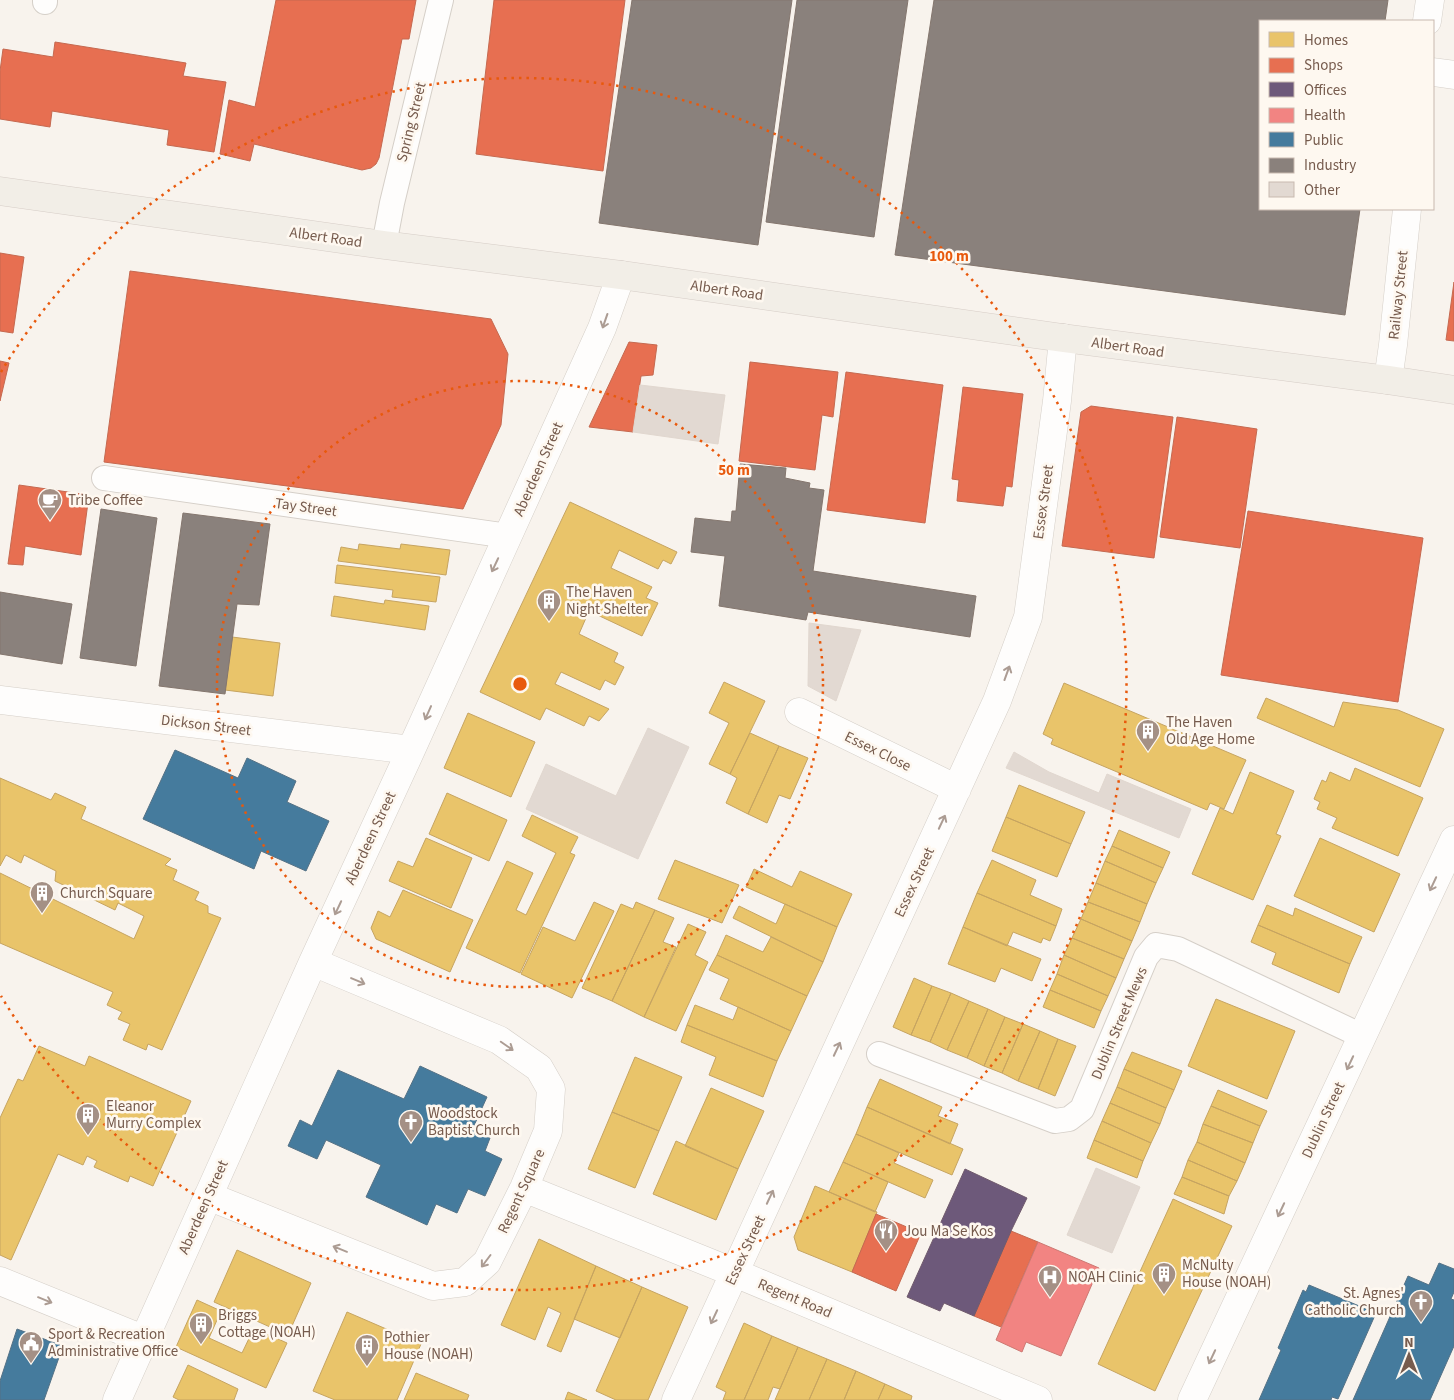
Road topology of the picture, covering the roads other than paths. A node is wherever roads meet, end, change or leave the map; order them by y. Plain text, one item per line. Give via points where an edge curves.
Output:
1 (441, 0) edge
2 (1430, 0) edge
3 (1427, 20) edge
4 (1434, 72) edge
5 (1454, 75) edge
6 (0, 190) edge
7 (1407, 210) edge
8 (384, 245) junction
9 (621, 275) junction
10 (1063, 338) junction
11 (1388, 380) junction
12 (1454, 390) edge
13 (104, 478) dead end
14 (508, 536) junction
15 (0, 700) edge
16 (799, 712) dead end
17 (411, 750) junction
18 (957, 789) junction
19 (1454, 840) edge
20 (313, 962) junction
21 (1362, 1036) junction
22 (879, 1054) dead end
23 (524, 1188) junction
24 (208, 1196) junction
25 (735, 1273) junction
26 (0, 1281) edge
27 (145, 1340) junction
28 (117, 1400) edge
29 (676, 1400) edge
30 (1038, 1400) edge
31 (1192, 1400) edge

1 - 8 lane, Spring Street
2 - 3 street
4 - 5 street
6 - 8 main road, Albert Road
7 - 11 street, Railway Street
8 - 9 main road, Albert Road
9 - 10 main road, Albert Road
9 -> 14 street, Aberdeen Street via 602,328
10 - 11 main road, Albert Road
18 -> 10 street, Essex Street via 997,701 1028,617
11 - 12 main road, Albert Road
13 - 14 lane, Tay Street
14 -> 17 street, Aberdeen Street
15 - 17 street, Dickson Street
16 - 18 street, Essex Close
17 -> 20 street, Aberdeen Street
25 -> 18 street, Essex Street
19 -> 21 street, Dublin Street
20 -> 23 street, Regent Square via 499,1040 539,1068 551,1089 548,1131
20 - 24 street, Aberdeen Street
21 - 22 lane, Dublin Street Mews via 1178,949 1156,945 1146,958 1082,1109 1070,1119 1055,1121
21 -> 31 street, Dublin Street
23 -> 24 street, Regent Square via 487,1262 465,1282 433,1286
23 - 25 street, Regent Road
24 - 27 street, Aberdeen Street
25 -> 29 street, Essex Street
25 - 30 street, Regent Road
26 -> 27 street
27 - 28 street, Aberdeen Street

